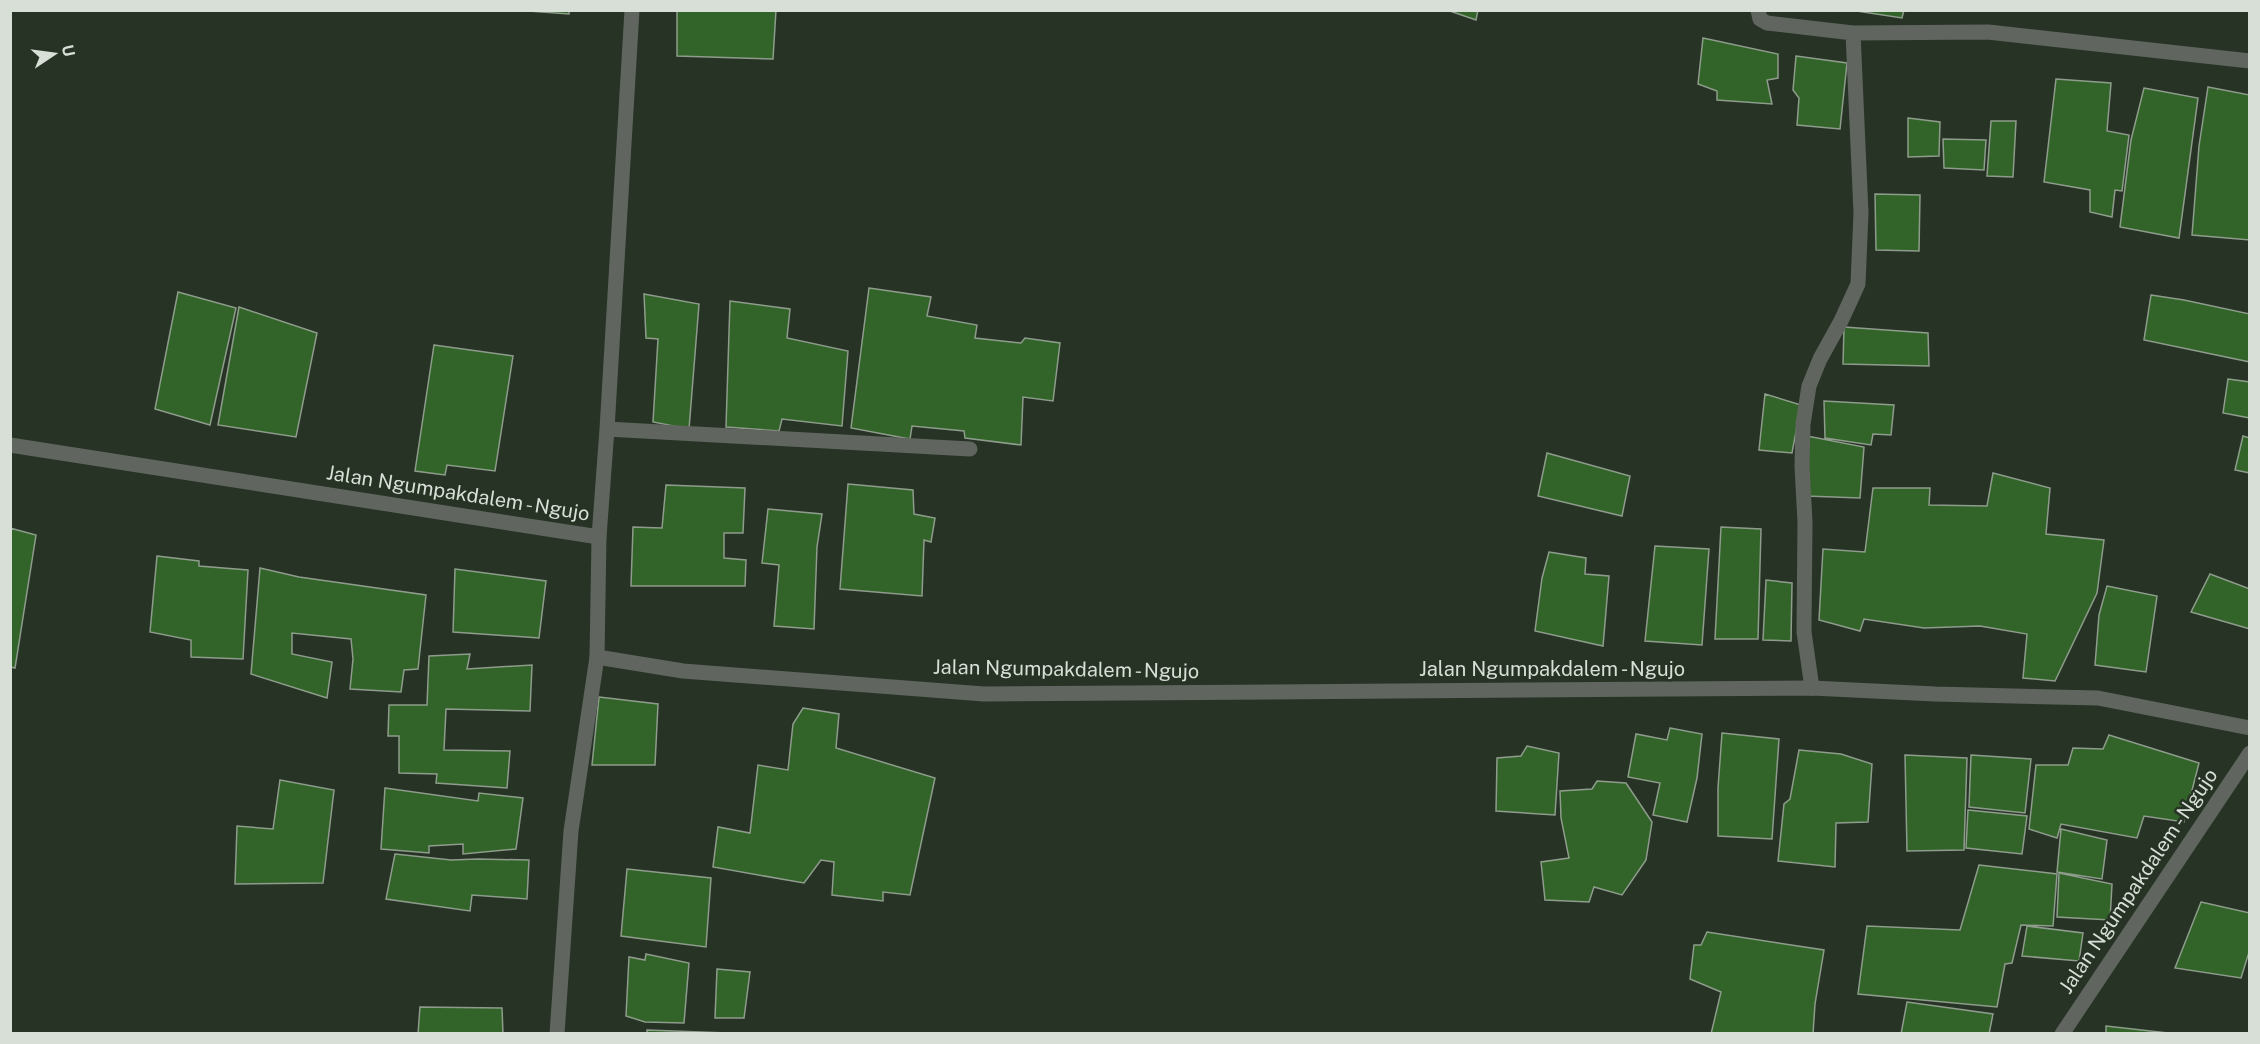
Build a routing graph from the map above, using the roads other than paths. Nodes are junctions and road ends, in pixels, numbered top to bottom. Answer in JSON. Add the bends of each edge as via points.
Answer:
{"nodes":[{"id":1,"x":632,"y":10,"type":"edge"},
{"id":2,"x":1758,"y":10,"type":"edge"},
{"id":3,"x":1853,"y":33,"type":"junction"},
{"id":4,"x":2250,"y":61,"type":"edge"},
{"id":5,"x":608,"y":429,"type":"junction"},
{"id":6,"x":10,"y":445,"type":"edge"},
{"id":7,"x":970,"y":449,"type":"dead end"},
{"id":8,"x":599,"y":537,"type":"junction"},
{"id":9,"x":597,"y":657,"type":"junction"},
{"id":10,"x":1812,"y":688,"type":"junction"},
{"id":11,"x":2250,"y":728,"type":"edge"},
{"id":12,"x":2250,"y":753,"type":"edge"},
{"id":13,"x":557,"y":1034,"type":"edge"},
{"id":14,"x":2062,"y":1034,"type":"edge"}],
"edges":[{"from":1,"to":5,"type":"street"},
{"from":2,"to":3,"type":"street","via":[[1760,19],[1767,23]]},
{"from":3,"to":4,"type":"street","via":[[1988,32]]},
{"from":3,"to":10,"type":"street","via":[[1861,213],[1858,285],[1809,386],[1803,424],[1804,632]]},
{"from":5,"to":7,"type":"street"},
{"from":5,"to":8,"type":"street"},
{"from":6,"to":8,"type":"street","name":"Jalan Ngumpakdalem - Ngujo"},
{"from":8,"to":9,"type":"street","name":"Jalan Ngumpakdalem - Ngujo"},
{"from":9,"to":10,"type":"street","name":"Jalan Ngumpakdalem - Ngujo","via":[[683,671],[984,694]]},
{"from":9,"to":13,"type":"street","via":[[571,831]]},
{"from":10,"to":11,"type":"street","name":"Jalan Ngumpakdalem - Ngujo","via":[[2098,698]]},
{"from":12,"to":14,"type":"street","name":"Jalan Ngumpakdalem - Ngujo"}]}
